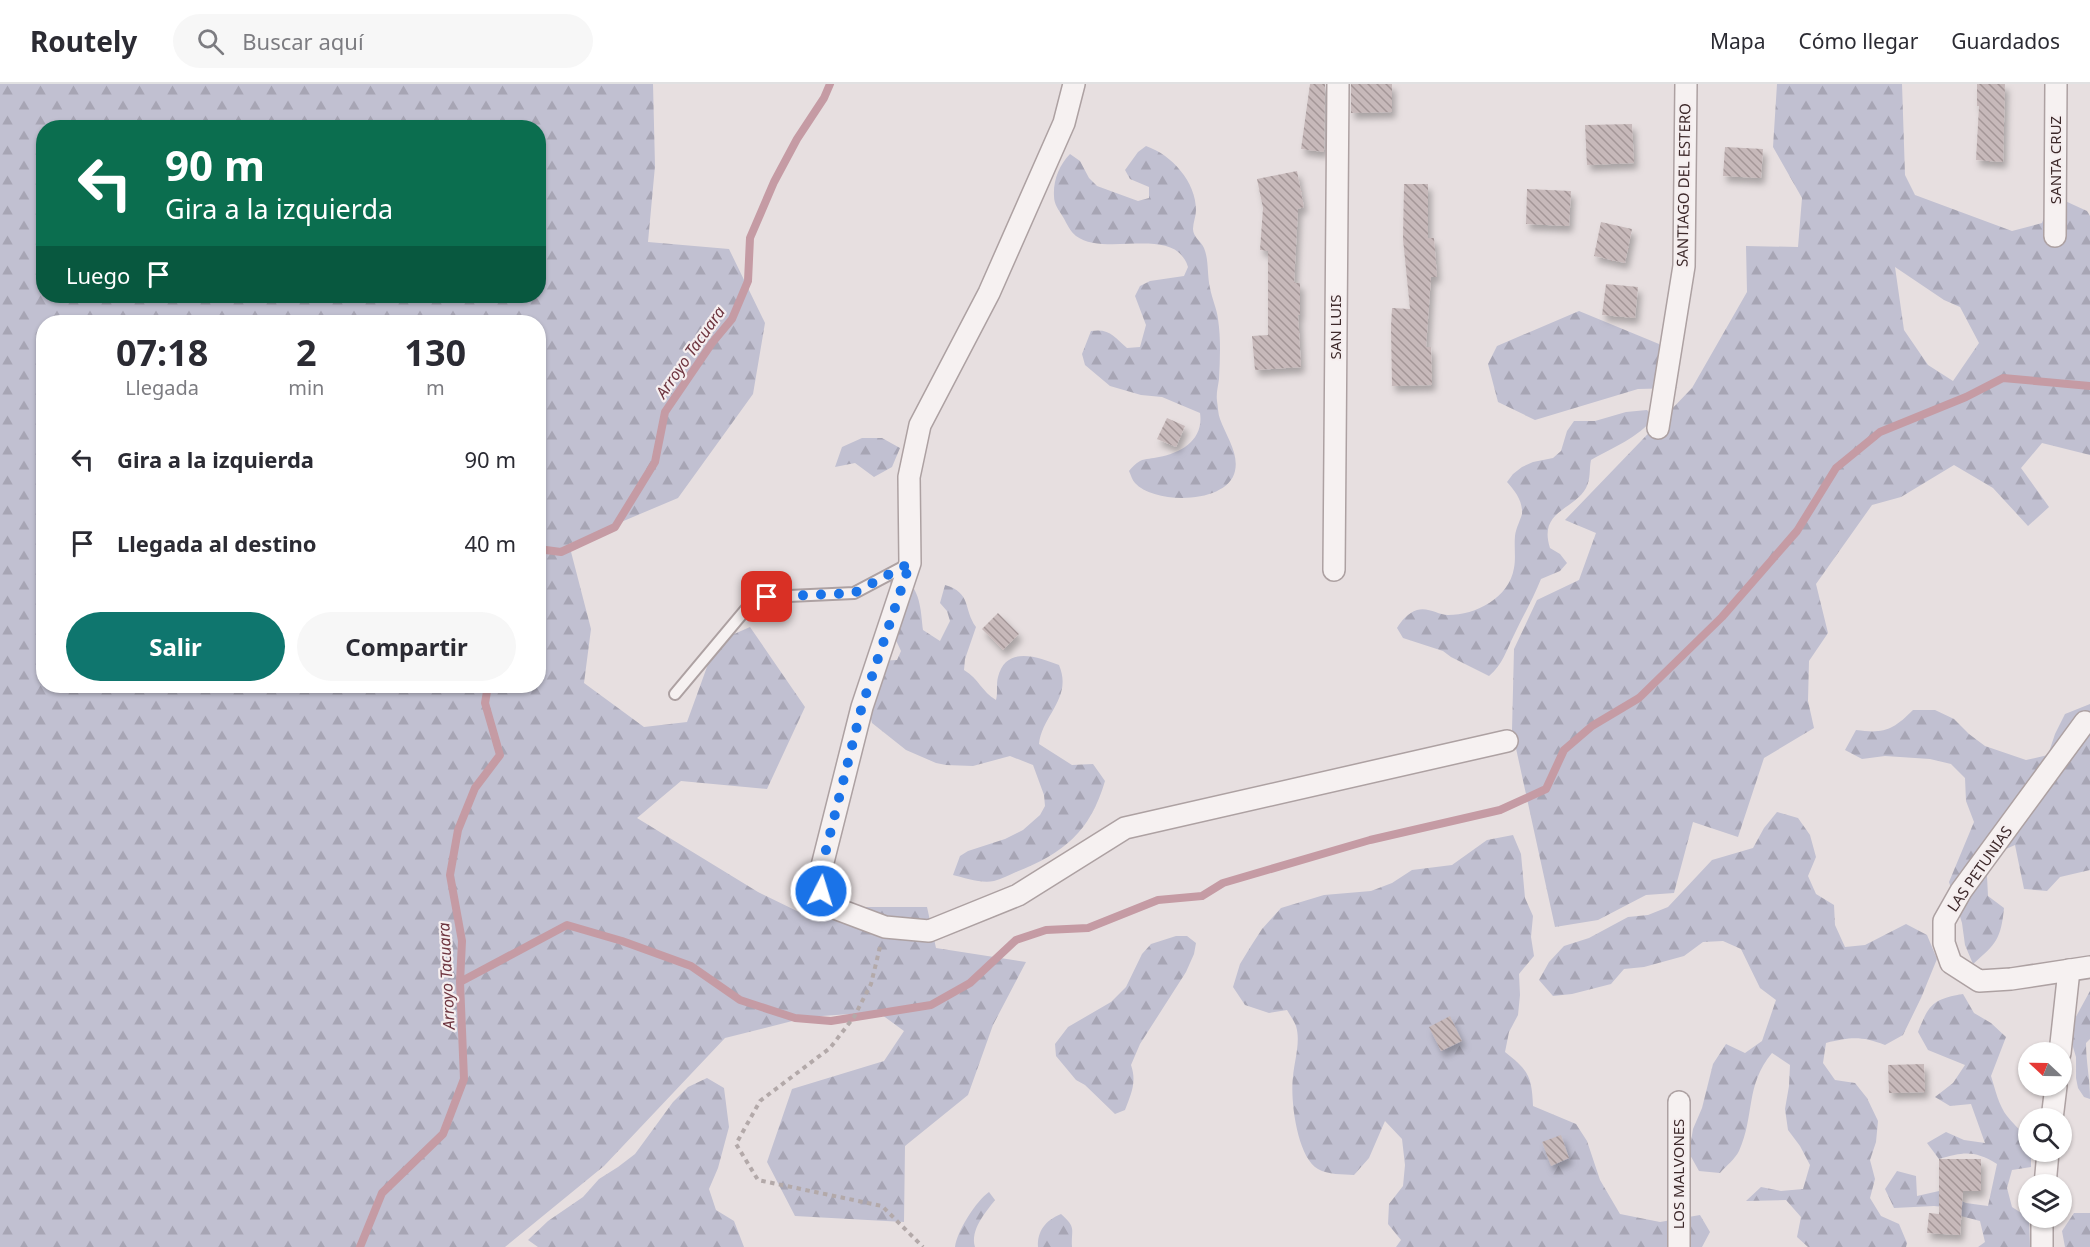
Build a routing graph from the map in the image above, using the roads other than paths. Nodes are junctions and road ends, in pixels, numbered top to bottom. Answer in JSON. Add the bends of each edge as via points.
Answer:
{"nodes":[{"id":1,"x":1074,"y":84,"type":"edge"},
{"id":2,"x":1338,"y":84,"type":"edge"},
{"id":3,"x":1686,"y":84,"type":"edge"},
{"id":4,"x":2056,"y":84,"type":"edge"},
{"id":5,"x":2055,"y":236,"type":"dead end"},
{"id":6,"x":1658,"y":428,"type":"dead end"},
{"id":7,"x":910,"y":563,"type":"junction"},
{"id":8,"x":1334,"y":570,"type":"dead end"},
{"id":9,"x":675,"y":694,"type":"dead end"},
{"id":10,"x":2085,"y":722,"type":"dead end"},
{"id":11,"x":1506,"y":741,"type":"dead end"},
{"id":12,"x":2080,"y":968,"type":"edge"},
{"id":13,"x":2063,"y":1042,"type":"edge"},
{"id":14,"x":1679,"y":1102,"type":"dead end"},
{"id":15,"x":2042,"y":1228,"type":"edge"},
{"id":16,"x":1679,"y":1247,"type":"edge"},
{"id":17,"x":2042,"y":1247,"type":"edge"}],
"edges":[{"from":1,"to":7,"type":"street","via":[[1064,123],[989,293],[921,425],[909,477]]},
{"from":2,"to":8,"type":"street","name":"SAN LUIS"},
{"from":3,"to":6,"type":"street","name":"SANTIAGO DEL ESTERO","via":[[1684,266]]},
{"from":4,"to":5,"type":"street","name":"SANTA CRUZ"},
{"from":7,"to":9,"type":"lane","via":[[854,593],[767,597],[747,608]]},
{"from":7,"to":11,"type":"street","via":[[862,706],[821,870],[821,891],[830,906],[885,927],[929,931],[1018,895],[1125,828]]},
{"from":10,"to":12,"type":"street","name":"LAS PETUNIAS","via":[[1961,891],[1944,921],[1944,944],[1952,963],[1979,981]]},
{"from":12,"to":13,"type":"street"},
{"from":14,"to":16,"type":"street","name":"LOS MALVONES"},
{"from":15,"to":17,"type":"street"}]}
